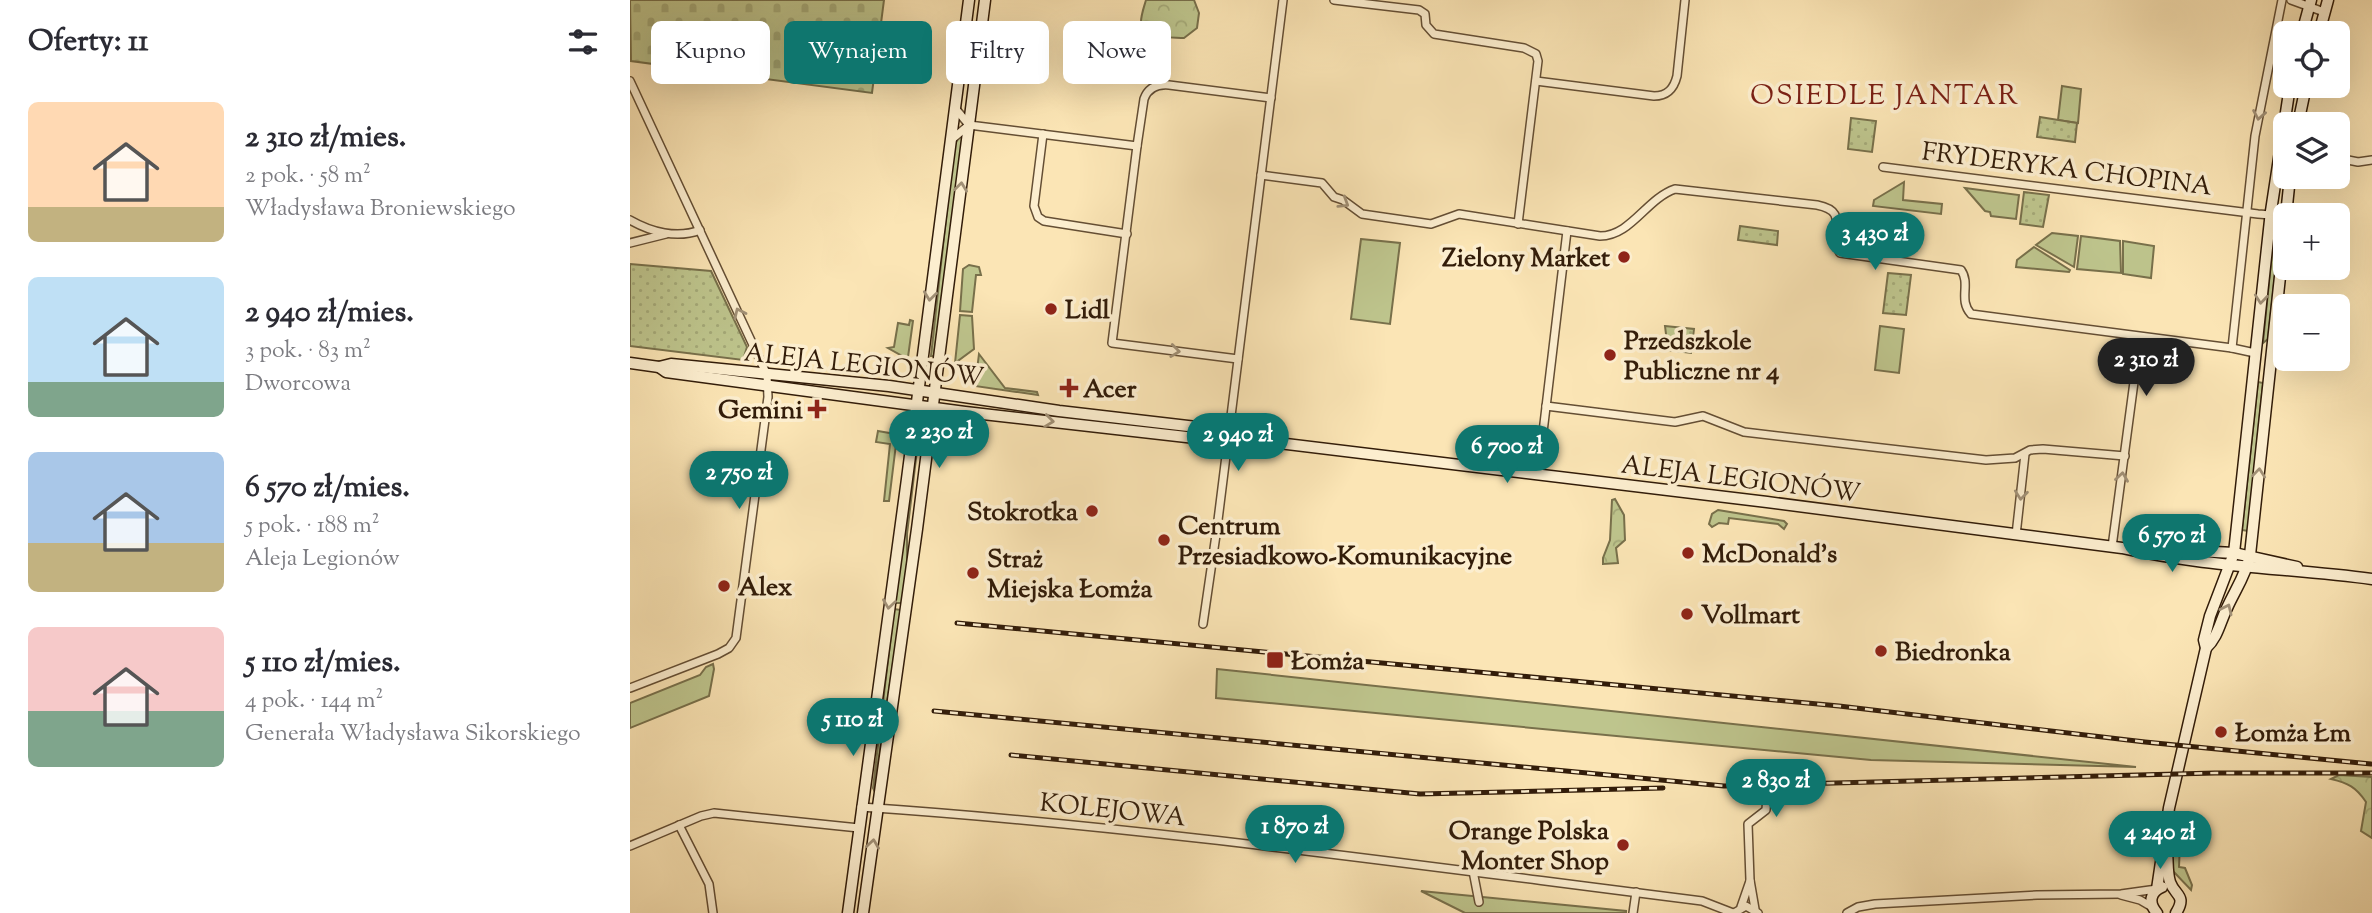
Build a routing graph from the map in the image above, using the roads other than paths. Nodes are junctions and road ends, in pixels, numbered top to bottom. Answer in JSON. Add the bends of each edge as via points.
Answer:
{"nodes":[{"id":1,"x":969,"y":0,"type":"edge"},
{"id":2,"x":985,"y":0,"type":"edge"},
{"id":3,"x":1283,"y":0,"type":"edge"},
{"id":4,"x":1334,"y":0,"type":"edge"},
{"id":5,"x":1685,"y":0,"type":"edge"},
{"id":6,"x":2282,"y":0,"type":"edge"},
{"id":7,"x":2291,"y":0,"type":"edge"},
{"id":8,"x":2327,"y":0,"type":"edge"},
{"id":9,"x":2310,"y":4,"type":"edge"},
{"id":10,"x":2324,"y":12,"type":"junction"},
{"id":11,"x":2305,"y":21,"type":"edge"},
{"id":12,"x":2322,"y":21,"type":"edge"},
{"id":13,"x":630,"y":81,"type":"edge"},
{"id":14,"x":1536,"y":81,"type":"junction"},
{"id":15,"x":1271,"y":98,"type":"junction"},
{"id":16,"x":2288,"y":98,"type":"edge"},
{"id":17,"x":954,"y":108,"type":"junction"},
{"id":18,"x":969,"y":125,"type":"junction"},
{"id":19,"x":1044,"y":134,"type":"junction"},
{"id":20,"x":950,"y":140,"type":"junction"},
{"id":21,"x":1137,"y":146,"type":"junction"},
{"id":22,"x":2372,"y":159,"type":"edge"},
{"id":23,"x":2350,"y":160,"type":"edge"},
{"id":24,"x":1883,"y":167,"type":"dead end"},
{"id":25,"x":1261,"y":175,"type":"junction"},
{"id":26,"x":2245,"y":212,"type":"junction"},
{"id":27,"x":2271,"y":215,"type":"junction"},
{"id":28,"x":630,"y":220,"type":"edge"},
{"id":29,"x":1518,"y":224,"type":"junction"},
{"id":30,"x":700,"y":230,"type":"junction"},
{"id":31,"x":1567,"y":231,"type":"junction"},
{"id":32,"x":667,"y":234,"type":"junction"},
{"id":33,"x":1127,"y":234,"type":"junction"},
{"id":34,"x":630,"y":243,"type":"edge"},
{"id":35,"x":2279,"y":280,"type":"edge"},
{"id":36,"x":2140,"y":337,"type":"junction"},
{"id":37,"x":2232,"y":348,"type":"junction"},
{"id":38,"x":2255,"y":354,"type":"junction"},
{"id":39,"x":1238,"y":359,"type":"junction"},
{"id":40,"x":630,"y":363,"type":"edge"},
{"id":41,"x":767,"y":380,"type":"junction"},
{"id":42,"x":918,"y":390,"type":"junction"},
{"id":43,"x":934,"y":392,"type":"junction"},
{"id":44,"x":916,"y":405,"type":"junction"},
{"id":45,"x":1546,"y":406,"type":"junction"},
{"id":46,"x":932,"y":407,"type":"junction"},
{"id":47,"x":1228,"y":437,"type":"junction"},
{"id":48,"x":2025,"y":454,"type":"junction"},
{"id":49,"x":2125,"y":456,"type":"junction"},
{"id":50,"x":1538,"y":474,"type":"junction"},
{"id":51,"x":2016,"y":535,"type":"junction"},
{"id":52,"x":2117,"y":547,"type":"junction"},
{"id":53,"x":2234,"y":553,"type":"junction"},
{"id":54,"x":2250,"y":555,"type":"junction"},
{"id":55,"x":2228,"y":566,"type":"junction"},
{"id":56,"x":2247,"y":568,"type":"junction"},
{"id":57,"x":2307,"y":570,"type":"junction"},
{"id":58,"x":2372,"y":579,"type":"edge"},
{"id":59,"x":1203,"y":624,"type":"dead end"},
{"id":60,"x":2206,"y":648,"type":"junction"},
{"id":61,"x":630,"y":688,"type":"edge"},
{"id":62,"x":1767,"y":795,"type":"dead end"},
{"id":63,"x":861,"y":807,"type":"junction"},
{"id":64,"x":878,"y":808,"type":"junction"},
{"id":65,"x":679,"y":825,"type":"junction"},
{"id":66,"x":859,"y":828,"type":"junction"},
{"id":67,"x":630,"y":846,"type":"edge"},
{"id":68,"x":2165,"y":846,"type":"junction"},
{"id":69,"x":1473,"y":872,"type":"junction"},
{"id":70,"x":1750,"y":880,"type":"junction"},
{"id":71,"x":2173,"y":888,"type":"junction"},
{"id":72,"x":2157,"y":889,"type":"junction"},
{"id":73,"x":1636,"y":892,"type":"junction"},
{"id":74,"x":2121,"y":894,"type":"junction"},
{"id":75,"x":1479,"y":902,"type":"dead end"},
{"id":76,"x":1741,"y":907,"type":"junction"},
{"id":77,"x":2154,"y":910,"type":"edge"},
{"id":78,"x":1756,"y":911,"type":"edge"},
{"id":79,"x":713,"y":913,"type":"edge"},
{"id":80,"x":848,"y":913,"type":"edge"},
{"id":81,"x":863,"y":913,"type":"edge"},
{"id":82,"x":1633,"y":913,"type":"edge"},
{"id":83,"x":1733,"y":913,"type":"edge"},
{"id":84,"x":1847,"y":913,"type":"edge"},
{"id":85,"x":2176,"y":913,"type":"edge"}],
"edges":[{"from":1,"to":17,"type":"main road"},
{"from":2,"to":18,"type":"main road"},
{"from":3,"to":15,"type":"street"},
{"from":4,"to":14,"type":"street","via":[[1419,10],[1434,34],[1531,49],[1538,61]]},
{"from":5,"to":14,"type":"street","via":[[1677,76],[1668,93],[1654,96]]},
{"from":6,"to":26,"type":"street","one_way":true,"via":[[2259,111]]},
{"from":7,"to":9,"type":"street"},
{"from":8,"to":10,"type":"main road"},
{"from":9,"to":10,"type":"street"},
{"from":9,"to":11,"type":"main road"},
{"from":10,"to":12,"type":"main road"},
{"from":13,"to":30,"type":"street"},
{"from":14,"to":29,"type":"street"},
{"from":15,"to":21,"type":"street","via":[[1155,86],[1144,99]]},
{"from":15,"to":25,"type":"street"},
{"from":16,"to":27,"type":"main road"},
{"from":17,"to":18,"type":"street"},
{"from":17,"to":20,"type":"main road"},
{"from":18,"to":19,"type":"street"},
{"from":18,"to":20,"type":"street"},
{"from":43,"to":18,"type":"main road","one_way":true},
{"from":19,"to":21,"type":"street"},
{"from":19,"to":33,"type":"street","via":[[1034,206],[1038,216],[1044,221]]},
{"from":20,"to":42,"type":"main road","one_way":true},
{"from":21,"to":33,"type":"street"},
{"from":22,"to":23,"type":"street"},
{"from":24,"to":26,"type":"street","name":"FRYDERYKA CHOPINA"},
{"from":25,"to":29,"type":"street","one_way":true,"via":[[1322,183],[1331,195],[1362,214],[1431,224],[1459,214]]},
{"from":25,"to":39,"type":"street"},
{"from":26,"to":27,"type":"street","name":"FRYDERYKA CHOPINA"},
{"from":26,"to":37,"type":"street"},
{"from":27,"to":38,"type":"main road","one_way":true},
{"from":28,"to":32,"type":"street"},
{"from":29,"to":31,"type":"street"},
{"from":30,"to":32,"type":"street"},
{"from":41,"to":30,"type":"street","one_way":true},
{"from":31,"to":36,"type":"street","via":[[1600,236],[1616,233],[1675,189],[1817,205],[1832,209],[1836,216],[1835,242],[1840,253],[1961,270],[1965,305],[1972,314]]},
{"from":31,"to":45,"type":"street"},
{"from":32,"to":34,"type":"street"},
{"from":33,"to":39,"type":"street","one_way":true,"via":[[1112,343]]},
{"from":54,"to":35,"type":"main road","one_way":true},
{"from":36,"to":37,"type":"street"},
{"from":36,"to":49,"type":"street"},
{"from":37,"to":38,"type":"street"},
{"from":38,"to":53,"type":"main road"},
{"from":39,"to":47,"type":"street"},
{"from":40,"to":41,"type":"main road","name":"ALEJA LEGIONÓW","via":[[671,364]]},
{"from":41,"to":42,"type":"main road","name":"ALEJA LEGIONÓW"},
{"from":41,"to":44,"type":"main road","name":"ALEJA LEGIONÓW"},
{"from":41,"to":61,"type":"street","via":[[736,638],[718,654]]},
{"from":42,"to":43,"type":"main road","name":"ALEJA LEGIONÓW"},
{"from":42,"to":44,"type":"main road"},
{"from":43,"to":46,"type":"main road"},
{"from":43,"to":47,"type":"main road","name":"ALEJA LEGIONÓW","via":[[1205,428]]},
{"from":44,"to":46,"type":"main road","name":"ALEJA LEGIONÓW"},
{"from":44,"to":63,"type":"main road","one_way":true},
{"from":45,"to":48,"type":"street","via":[[1675,422],[1703,415],[1744,432],[1986,460]]},
{"from":45,"to":50,"type":"street"},
{"from":46,"to":47,"type":"main road","name":"ALEJA LEGIONÓW","one_way":true,"via":[[1204,439]]},
{"from":46,"to":64,"type":"main road"},
{"from":47,"to":50,"type":"main road","name":"ALEJA LEGIONÓW"},
{"from":47,"to":59,"type":"street"},
{"from":48,"to":49,"type":"street","via":[[2043,449]]},
{"from":48,"to":51,"type":"street","one_way":true},
{"from":52,"to":49,"type":"street","one_way":true},
{"from":50,"to":51,"type":"main road","name":"ALEJA LEGIONÓW"},
{"from":51,"to":52,"type":"main road","name":"ALEJA LEGIONÓW"},
{"from":52,"to":53,"type":"main road","name":"ALEJA LEGIONÓW"},
{"from":52,"to":55,"type":"main road","name":"ALEJA LEGIONÓW"},
{"from":53,"to":54,"type":"main road","name":"ALEJA LEGIONÓW"},
{"from":53,"to":55,"type":"main road"},
{"from":54,"to":56,"type":"main road"},
{"from":54,"to":57,"type":"main road","name":"ALEJA LEGIONÓW"},
{"from":55,"to":56,"type":"main road","name":"ALEJA LEGIONÓW"},
{"from":55,"to":60,"type":"main road","via":[[2210,617]]},
{"from":56,"to":57,"type":"main road","name":"ALEJA LEGIONÓW"},
{"from":60,"to":56,"type":"main road","one_way":true},
{"from":57,"to":58,"type":"main road","name":"ALEJA LEGIONÓW"},
{"from":60,"to":68,"type":"main road","via":[[2173,789]]},
{"from":62,"to":70,"type":"street","via":[[1766,810],[1748,824]]},
{"from":63,"to":64,"type":"street","name":"KOLEJOWA"},
{"from":63,"to":66,"type":"main road"},
{"from":64,"to":69,"type":"street","name":"KOLEJOWA","via":[[1134,832]]},
{"from":81,"to":64,"type":"main road","one_way":true},
{"from":65,"to":66,"type":"street","via":[[714,813]]},
{"from":65,"to":67,"type":"street"},
{"from":65,"to":79,"type":"street","via":[[709,884]]},
{"from":66,"to":80,"type":"main road"},
{"from":68,"to":71,"type":"main road"},
{"from":68,"to":72,"type":"main road"},
{"from":69,"to":73,"type":"street","name":"KOLEJOWA"},
{"from":69,"to":75,"type":"street"},
{"from":70,"to":76,"type":"street"},
{"from":70,"to":78,"type":"street"},
{"from":71,"to":72,"type":"main road"},
{"from":71,"to":85,"type":"main road","via":[[2180,897]]},
{"from":72,"to":74,"type":"street"},
{"from":72,"to":77,"type":"main road","via":[[2151,899]]},
{"from":73,"to":82,"type":"street"},
{"from":73,"to":83,"type":"street","name":"KOLEJOWA","via":[[1702,901]]},
{"from":74,"to":77,"type":"street"},
{"from":74,"to":84,"type":"street","via":[[1875,904]]},
{"from":76,"to":78,"type":"street"},
{"from":76,"to":83,"type":"street"}]}
